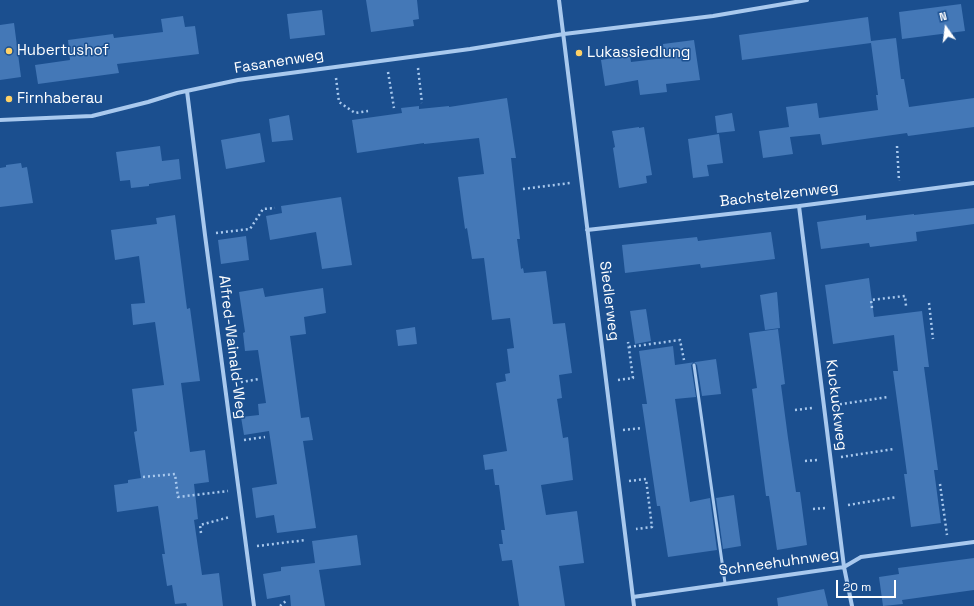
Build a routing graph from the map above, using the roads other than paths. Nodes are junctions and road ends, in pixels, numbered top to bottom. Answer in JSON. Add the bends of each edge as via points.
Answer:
{"nodes":[{"id":1,"x":559,"y":0,"type":"edge"},
{"id":2,"x":807,"y":0,"type":"edge"},
{"id":3,"x":564,"y":34,"type":"junction"},
{"id":4,"x":188,"y":91,"type":"junction"},
{"id":5,"x":0,"y":120,"type":"edge"},
{"id":6,"x":974,"y":183,"type":"edge"},
{"id":7,"x":799,"y":206,"type":"junction"},
{"id":8,"x":587,"y":230,"type":"junction"},
{"id":9,"x":694,"y":365,"type":"road end"},
{"id":10,"x":974,"y":542,"type":"edge"},
{"id":11,"x":844,"y":567,"type":"junction"},
{"id":12,"x":725,"y":583,"type":"junction"},
{"id":13,"x":633,"y":597,"type":"junction"},
{"id":14,"x":254,"y":606,"type":"edge"},
{"id":15,"x":634,"y":606,"type":"edge"},
{"id":16,"x":852,"y":606,"type":"edge"}],
"edges":[{"from":1,"to":3,"type":"street","name":"Siedlerweg"},
{"from":2,"to":3,"type":"street","name":"Fasanenweg","via":[[713,16]]},
{"from":3,"to":4,"type":"street","name":"Fasanenweg","via":[[238,80]]},
{"from":3,"to":8,"type":"street","name":"Siedlerweg"},
{"from":4,"to":5,"type":"street","name":"Fasanenweg","via":[[92,116]]},
{"from":4,"to":14,"type":"street","name":"Alfred-Wainald-Weg"},
{"from":6,"to":7,"type":"street","name":"Bachstelzenweg"},
{"from":7,"to":8,"type":"street","name":"Bachstelzenweg"},
{"from":7,"to":11,"type":"street","name":"Kuckuckweg"},
{"from":8,"to":13,"type":"street","name":"Siedlerweg"},
{"from":9,"to":12,"type":"lane"},
{"from":10,"to":11,"type":"street","name":"Schneehuhnweg","via":[[861,557]]},
{"from":11,"to":12,"type":"street","name":"Schneehuhnweg"},
{"from":11,"to":16,"type":"street","name":"Kuckuckweg"},
{"from":12,"to":13,"type":"street","name":"Schneehuhnweg"},
{"from":13,"to":15,"type":"street","name":"Siedlerweg"}]}
